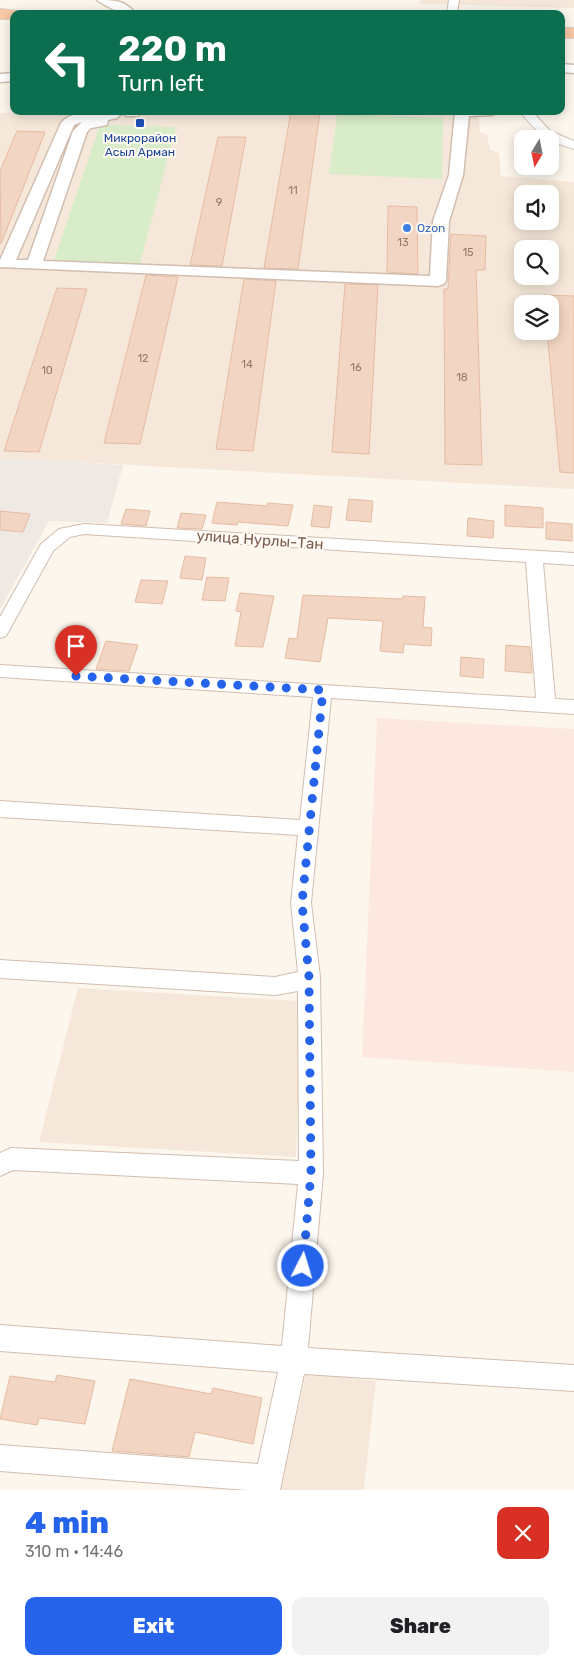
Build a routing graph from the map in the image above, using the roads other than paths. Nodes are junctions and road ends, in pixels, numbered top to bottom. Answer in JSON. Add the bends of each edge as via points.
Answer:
{"nodes":[{"id":1,"x":104,"y":0,"type":"edge"},
{"id":2,"x":126,"y":10,"type":"edge"},
{"id":3,"x":113,"y":115,"type":"edge"},
{"id":4,"x":123,"y":115,"type":"edge"},
{"id":5,"x":462,"y":115,"type":"edge"},
{"id":6,"x":529,"y":115,"type":"edge"},
{"id":7,"x":574,"y":145,"type":"edge"},
{"id":8,"x":34,"y":265,"type":"junction"},
{"id":9,"x":534,"y":557,"type":"junction"},
{"id":10,"x":574,"y":559,"type":"edge"},
{"id":11,"x":0,"y":632,"type":"edge"},
{"id":12,"x":0,"y":671,"type":"edge"},
{"id":13,"x":323,"y":690,"type":"junction"},
{"id":14,"x":546,"y":705,"type":"junction"},
{"id":15,"x":574,"y":707,"type":"edge"},
{"id":16,"x":0,"y":809,"type":"edge"},
{"id":17,"x":309,"y":828,"type":"junction"},
{"id":18,"x":0,"y":969,"type":"edge"},
{"id":19,"x":309,"y":977,"type":"junction"},
{"id":20,"x":0,"y":1165,"type":"edge"},
{"id":21,"x":311,"y":1173,"type":"junction"},
{"id":22,"x":0,"y":1338,"type":"edge"},
{"id":23,"x":294,"y":1360,"type":"junction"},
{"id":24,"x":574,"y":1378,"type":"edge"},
{"id":25,"x":0,"y":1458,"type":"edge"},
{"id":26,"x":267,"y":1484,"type":"edge"}],
"edges":[{"from":1,"to":2,"type":"main road"},
{"from":3,"to":8,"type":"street","via":[[76,118],[68,123],[6,264]]},
{"from":4,"to":8,"type":"street","via":[[86,125],[80,131]]},
{"from":5,"to":8,"type":"street","via":[[456,175],[441,220],[438,281]]},
{"from":6,"to":7,"type":"street","via":[[554,140]]},
{"from":9,"to":10,"type":"street","name":"улица Нурлы-Тан"},
{"from":9,"to":11,"type":"street","name":"улица Нурлы-Тан","via":[[84,529],[65,533],[47,548]]},
{"from":9,"to":14,"type":"street"},
{"from":12,"to":13,"type":"street"},
{"from":13,"to":14,"type":"street"},
{"from":13,"to":17,"type":"street"},
{"from":14,"to":15,"type":"street"},
{"from":16,"to":17,"type":"street"},
{"from":17,"to":19,"type":"street","via":[[302,903]]},
{"from":18,"to":19,"type":"street","via":[[275,986],[293,984]]},
{"from":19,"to":21,"type":"street"},
{"from":20,"to":21,"type":"street","via":[[11,1159]]},
{"from":21,"to":23,"type":"street"},
{"from":22,"to":23,"type":"street"},
{"from":23,"to":24,"type":"street"},
{"from":23,"to":26,"type":"street"},
{"from":25,"to":26,"type":"street"}]}
